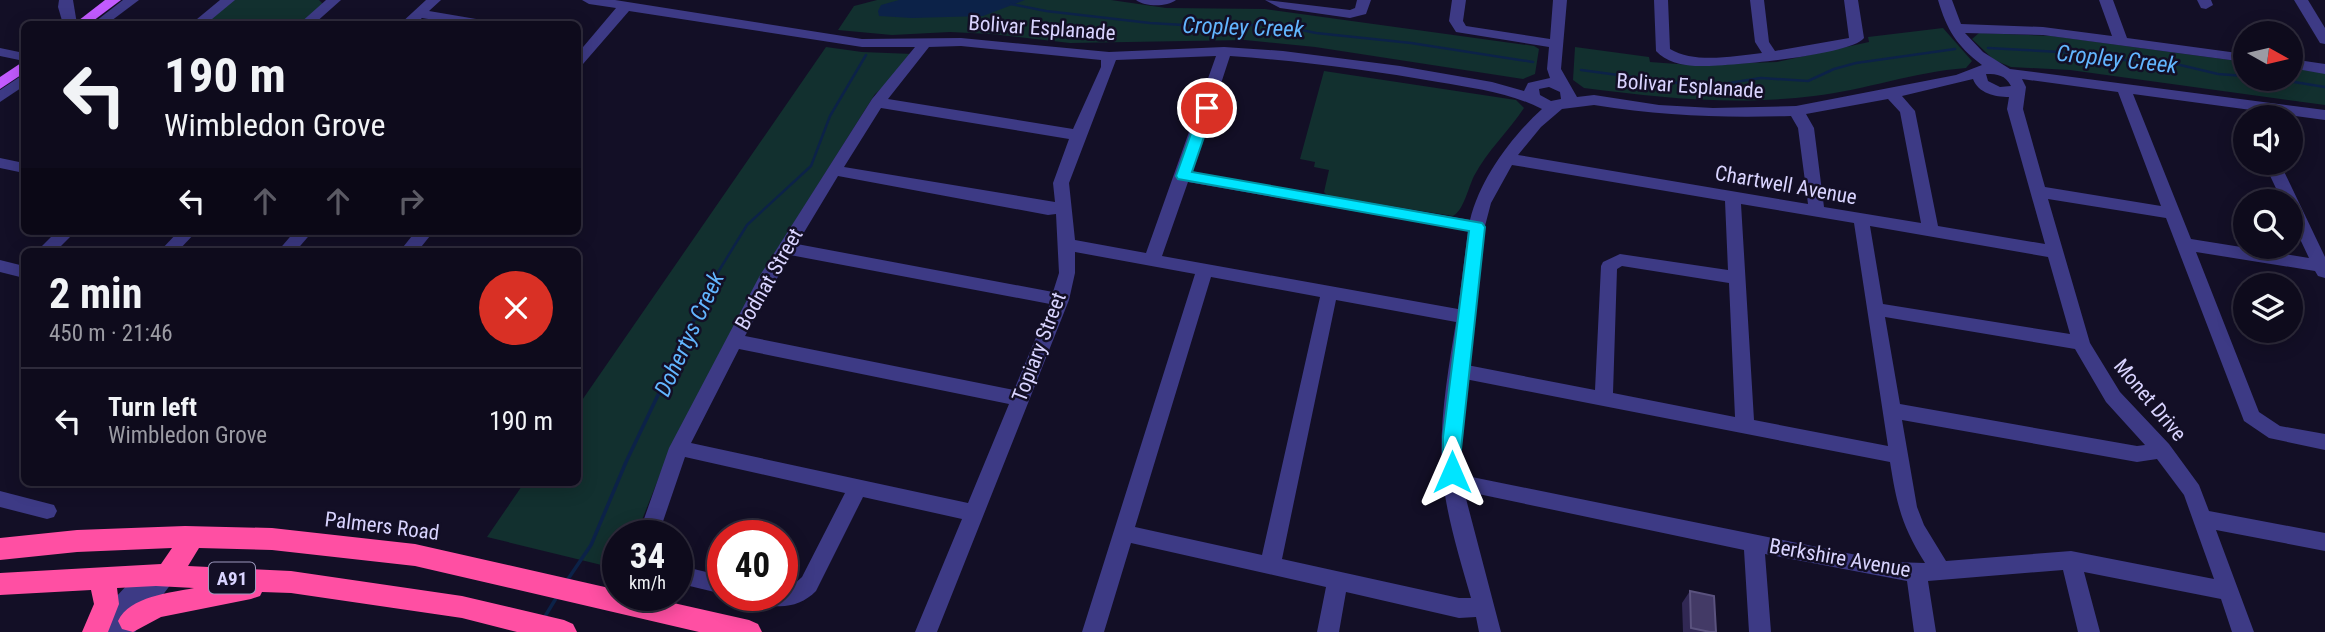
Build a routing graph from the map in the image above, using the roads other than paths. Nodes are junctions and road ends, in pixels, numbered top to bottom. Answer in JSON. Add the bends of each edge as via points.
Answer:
{"nodes":[{"id":1,"x":66,"y":0,"type":"edge"},
{"id":2,"x":104,"y":0,"type":"edge"},
{"id":3,"x":114,"y":0,"type":"edge"},
{"id":4,"x":132,"y":0,"type":"edge"},
{"id":5,"x":228,"y":0,"type":"edge"},
{"id":6,"x":334,"y":0,"type":"edge"},
{"id":7,"x":434,"y":0,"type":"edge"},
{"id":8,"x":590,"y":0,"type":"edge"},
{"id":9,"x":1143,"y":0,"type":"edge"},
{"id":10,"x":1168,"y":0,"type":"edge"},
{"id":11,"x":1272,"y":0,"type":"edge"},
{"id":12,"x":1364,"y":0,"type":"edge"},
{"id":13,"x":1459,"y":0,"type":"edge"},
{"id":14,"x":1560,"y":0,"type":"edge"},
{"id":15,"x":1661,"y":0,"type":"edge"},
{"id":16,"x":1757,"y":0,"type":"edge"},
{"id":17,"x":1851,"y":0,"type":"edge"},
{"id":18,"x":1945,"y":0,"type":"edge"},
{"id":19,"x":2106,"y":0,"type":"edge"},
{"id":20,"x":2301,"y":0,"type":"edge"},
{"id":21,"x":625,"y":7,"type":"junction"},
{"id":22,"x":420,"y":14,"type":"junction"},
{"id":23,"x":69,"y":21,"type":"edge"},
{"id":24,"x":74,"y":21,"type":"edge"},
{"id":25,"x":85,"y":21,"type":"edge"},
{"id":26,"x":103,"y":21,"type":"edge"},
{"id":27,"x":202,"y":21,"type":"edge"},
{"id":28,"x":310,"y":21,"type":"edge"},
{"id":29,"x":412,"y":21,"type":"edge"},
{"id":30,"x":463,"y":21,"type":"edge"},
{"id":31,"x":1953,"y":28,"type":"junction"},
{"id":32,"x":2122,"y":40,"type":"junction"},
{"id":33,"x":2325,"y":40,"type":"edge"},
{"id":34,"x":581,"y":43,"type":"edge"},
{"id":35,"x":924,"y":43,"type":"junction"},
{"id":36,"x":0,"y":44,"type":"edge"},
{"id":37,"x":1556,"y":44,"type":"junction"},
{"id":38,"x":593,"y":45,"type":"junction"},
{"id":39,"x":21,"y":47,"type":"edge"},
{"id":40,"x":1224,"y":51,"type":"junction"},
{"id":41,"x":0,"y":52,"type":"edge"},
{"id":42,"x":1109,"y":56,"type":"junction"},
{"id":43,"x":1771,"y":56,"type":"junction"},
{"id":44,"x":2233,"y":56,"type":"edge"},
{"id":45,"x":21,"y":57,"type":"edge"},
{"id":46,"x":581,"y":58,"type":"edge"},
{"id":47,"x":21,"y":60,"type":"edge"},
{"id":48,"x":1978,"y":66,"type":"junction"},
{"id":49,"x":2303,"y":66,"type":"edge"},
{"id":50,"x":1554,"y":69,"type":"junction"},
{"id":51,"x":2325,"y":69,"type":"edge"},
{"id":52,"x":2003,"y":71,"type":"junction"},
{"id":53,"x":0,"y":76,"type":"edge"},
{"id":54,"x":21,"y":78,"type":"edge"},
{"id":55,"x":2047,"y":79,"type":"junction"},
{"id":56,"x":21,"y":80,"type":"edge"},
{"id":57,"x":1948,"y":81,"type":"junction"},
{"id":58,"x":1539,"y":83,"type":"junction"},
{"id":59,"x":0,"y":84,"type":"edge"},
{"id":60,"x":1492,"y":87,"type":"junction"},
{"id":61,"x":2123,"y":87,"type":"junction"},
{"id":62,"x":2017,"y":89,"type":"junction"},
{"id":63,"x":1993,"y":90,"type":"junction"},
{"id":64,"x":1891,"y":93,"type":"junction"},
{"id":65,"x":2175,"y":95,"type":"junction"},
{"id":66,"x":1562,"y":96,"type":"junction"},
{"id":67,"x":0,"y":97,"type":"edge"},
{"id":68,"x":1536,"y":101,"type":"junction"},
{"id":69,"x":877,"y":102,"type":"junction"},
{"id":70,"x":2233,"y":107,"type":"edge"},
{"id":71,"x":2015,"y":109,"type":"junction"},
{"id":72,"x":1796,"y":111,"type":"junction"},
{"id":73,"x":2325,"y":115,"type":"edge"},
{"id":74,"x":1538,"y":120,"type":"junction"},
{"id":75,"x":2303,"y":120,"type":"edge"},
{"id":76,"x":2325,"y":124,"type":"edge"},
{"id":77,"x":1078,"y":135,"type":"junction"},
{"id":78,"x":1508,"y":159,"type":"junction"},
{"id":79,"x":0,"y":163,"type":"edge"},
{"id":80,"x":21,"y":167,"type":"edge"},
{"id":81,"x":834,"y":170,"type":"junction"},
{"id":82,"x":1183,"y":176,"type":"junction"},
{"id":83,"x":2040,"y":192,"type":"junction"},
{"id":84,"x":1733,"y":197,"type":"junction"},
{"id":85,"x":1062,"y":207,"type":"junction"},
{"id":86,"x":1817,"y":212,"type":"junction"},
{"id":87,"x":2172,"y":213,"type":"junction"},
{"id":88,"x":1861,"y":219,"type":"junction"},
{"id":89,"x":1477,"y":227,"type":"junction"},
{"id":90,"x":2303,"y":229,"type":"edge"},
{"id":91,"x":1931,"y":231,"type":"junction"},
{"id":92,"x":63,"y":235,"type":"edge"},
{"id":93,"x":185,"y":235,"type":"edge"},
{"id":94,"x":301,"y":235,"type":"edge"},
{"id":95,"x":422,"y":235,"type":"edge"},
{"id":96,"x":2306,"y":235,"type":"junction"},
{"id":97,"x":2325,"y":238,"type":"edge"},
{"id":98,"x":2183,"y":244,"type":"junction"},
{"id":99,"x":1067,"y":245,"type":"junction"},
{"id":100,"x":49,"y":248,"type":"edge"},
{"id":101,"x":171,"y":248,"type":"edge"},
{"id":102,"x":289,"y":248,"type":"edge"},
{"id":103,"x":411,"y":248,"type":"edge"},
{"id":104,"x":786,"y":248,"type":"junction"},
{"id":105,"x":2056,"y":252,"type":"junction"},
{"id":106,"x":1152,"y":260,"type":"junction"},
{"id":107,"x":0,"y":266,"type":"edge"},
{"id":108,"x":21,"y":270,"type":"edge"},
{"id":109,"x":1205,"y":270,"type":"junction"},
{"id":110,"x":2323,"y":270,"type":"edge"},
{"id":111,"x":1737,"y":278,"type":"junction"},
{"id":112,"x":1329,"y":293,"type":"junction"},
{"id":113,"x":1060,"y":300,"type":"junction"},
{"id":114,"x":1874,"y":309,"type":"junction"},
{"id":115,"x":1466,"y":317,"type":"junction"},
{"id":116,"x":734,"y":341,"type":"junction"},
{"id":117,"x":2081,"y":343,"type":"junction"},
{"id":118,"x":1459,"y":371,"type":"junction"},
{"id":119,"x":1020,"y":398,"type":"junction"},
{"id":120,"x":1604,"y":399,"type":"junction"},
{"id":121,"x":1891,"y":410,"type":"junction"},
{"id":122,"x":1745,"y":425,"type":"junction"},
{"id":123,"x":2325,"y":442,"type":"edge"},
{"id":124,"x":679,"y":448,"type":"junction"},
{"id":125,"x":2162,"y":450,"type":"junction"},
{"id":126,"x":1898,"y":456,"type":"junction"},
{"id":127,"x":1452,"y":481,"type":"junction"},
{"id":128,"x":858,"y":487,"type":"junction"},
{"id":129,"x":0,"y":499,"type":"edge"},
{"id":130,"x":47,"y":511,"type":"dead end"},
{"id":131,"x":974,"y":513,"type":"junction"},
{"id":132,"x":2204,"y":519,"type":"junction"},
{"id":133,"x":654,"y":520,"type":"edge"},
{"id":134,"x":1123,"y":533,"type":"junction"},
{"id":135,"x":182,"y":537,"type":"junction"},
{"id":136,"x":1754,"y":542,"type":"junction"},
{"id":137,"x":2325,"y":542,"type":"edge"},
{"id":138,"x":0,"y":549,"type":"edge"},
{"id":139,"x":2071,"y":560,"type":"junction"},
{"id":140,"x":1270,"y":567,"type":"junction"},
{"id":141,"x":1941,"y":570,"type":"junction"},
{"id":142,"x":1916,"y":573,"type":"junction"},
{"id":143,"x":157,"y":576,"type":"junction"},
{"id":144,"x":96,"y":578,"type":"junction"},
{"id":145,"x":1337,"y":582,"type":"junction"},
{"id":146,"x":291,"y":583,"type":"junction"},
{"id":147,"x":0,"y":584,"type":"edge"},
{"id":148,"x":2230,"y":592,"type":"junction"},
{"id":149,"x":798,"y":595,"type":"edge"},
{"id":150,"x":1483,"y":607,"type":"junction"},
{"id":151,"x":127,"y":626,"type":"edge"},
{"id":152,"x":97,"y":632,"type":"edge"},
{"id":153,"x":564,"y":632,"type":"edge"},
{"id":154,"x":749,"y":632,"type":"edge"},
{"id":155,"x":926,"y":632,"type":"edge"},
{"id":156,"x":1093,"y":632,"type":"edge"},
{"id":157,"x":1328,"y":632,"type":"edge"},
{"id":158,"x":1490,"y":632,"type":"edge"},
{"id":159,"x":1760,"y":632,"type":"edge"},
{"id":160,"x":1925,"y":632,"type":"edge"},
{"id":161,"x":2089,"y":632,"type":"edge"},
{"id":162,"x":2243,"y":632,"type":"edge"}],
"edges":[{"from":1,"to":23,"type":"street"},
{"from":2,"to":24,"type":"main road"},
{"from":3,"to":25,"type":"main road"},
{"from":4,"to":26,"type":"street"},
{"from":5,"to":27,"type":"street"},
{"from":6,"to":28,"type":"street"},
{"from":7,"to":22,"type":"street"},
{"from":8,"to":21,"type":"street","name":"Bolivar Esplanade"},
{"from":9,"to":10,"type":"street"},
{"from":11,"to":12,"type":"street","via":[[1350,14],[1361,10]]},
{"from":13,"to":37,"type":"street","via":[[1455,21],[1461,30]]},
{"from":14,"to":37,"type":"street"},
{"from":15,"to":43,"type":"street","via":[[1663,51],[1671,58]]},
{"from":16,"to":43,"type":"street","via":[[1762,42]]},
{"from":17,"to":43,"type":"street","via":[[1856,40]]},
{"from":18,"to":31,"type":"street"},
{"from":19,"to":32,"type":"street"},
{"from":20,"to":33,"type":"street"},
{"from":21,"to":35,"type":"street","name":"Bolivar Esplanade","via":[[846,41]]},
{"from":21,"to":38,"type":"street"},
{"from":22,"to":29,"type":"street"},
{"from":22,"to":30,"type":"street"},
{"from":31,"to":32,"type":"street","via":[[2017,29]]},
{"from":31,"to":48,"type":"street"},
{"from":32,"to":44,"type":"street"},
{"from":34,"to":38,"type":"street"},
{"from":35,"to":42,"type":"street","name":"Bolivar Esplanade","via":[[961,42]]},
{"from":35,"to":69,"type":"street","name":"Bodnat Street","via":[[914,62]]},
{"from":36,"to":39,"type":"street"},
{"from":37,"to":50,"type":"street"},
{"from":38,"to":46,"type":"street"},
{"from":40,"to":42,"type":"street","name":"Bolivar Esplanade"},
{"from":40,"to":60,"type":"street","name":"Bolivar Esplanade","via":[[1343,62]]},
{"from":40,"to":82,"type":"street"},
{"from":41,"to":45,"type":"street"},
{"from":42,"to":77,"type":"street","name":"Topiary Street"},
{"from":47,"to":53,"type":"main road"},
{"from":48,"to":52,"type":"street","name":"Bolivar Esplanade"},
{"from":48,"to":57,"type":"street","name":"Bolivar Esplanade"},
{"from":48,"to":63,"type":"street","name":"Monet Drive","via":[[1979,81]]},
{"from":49,"to":51,"type":"street"},
{"from":50,"to":58,"type":"street"},
{"from":50,"to":66,"type":"street"},
{"from":52,"to":55,"type":"street"},
{"from":52,"to":62,"type":"street","via":[[2018,81]]},
{"from":54,"to":59,"type":"main road"},
{"from":55,"to":61,"type":"street"},
{"from":55,"to":62,"type":"street"},
{"from":56,"to":67,"type":"street"},
{"from":57,"to":63,"type":"street","name":"Bolivar Esplanade"},
{"from":57,"to":64,"type":"street","name":"Bolivar Esplanade"},
{"from":58,"to":60,"type":"street","name":"Bolivar Esplanade"},
{"from":58,"to":66,"type":"street","name":"Bolivar Esplanade"},
{"from":58,"to":68,"type":"street","via":[[1531,92]]},
{"from":60,"to":68,"type":"street","name":"Bolivar Esplanade"},
{"from":61,"to":65,"type":"street"},
{"from":61,"to":87,"type":"street"},
{"from":62,"to":63,"type":"street","name":"Bolivar Esplanade"},
{"from":62,"to":71,"type":"street","name":"Monet Drive"},
{"from":63,"to":71,"type":"street","name":"Monet Drive"},
{"from":64,"to":72,"type":"street","name":"Bolivar Esplanade"},
{"from":64,"to":91,"type":"street","via":[[1907,111]]},
{"from":65,"to":70,"type":"street"},
{"from":65,"to":73,"type":"street"},
{"from":66,"to":68,"type":"street","name":"Bolivar Esplanade"},
{"from":66,"to":72,"type":"street","name":"Bolivar Esplanade","via":[[1659,110]]},
{"from":66,"to":74,"type":"street"},
{"from":68,"to":74,"type":"street"},
{"from":69,"to":77,"type":"street"},
{"from":69,"to":81,"type":"street","name":"Bodnat Street"},
{"from":71,"to":83,"type":"street","name":"Monet Drive"},
{"from":72,"to":86,"type":"street","via":[[1806,128]]},
{"from":74,"to":78,"type":"street"},
{"from":75,"to":76,"type":"street"},
{"from":77,"to":85,"type":"street","name":"Topiary Street","via":[[1061,183]]},
{"from":78,"to":84,"type":"street","name":"Chartwell Avenue"},
{"from":78,"to":89,"type":"street","via":[[1484,201]]},
{"from":79,"to":80,"type":"street"},
{"from":81,"to":85,"type":"street","via":[[1048,209]]},
{"from":81,"to":104,"type":"street","name":"Bodnat Street"},
{"from":82,"to":89,"type":"street"},
{"from":82,"to":106,"type":"street"},
{"from":83,"to":87,"type":"street"},
{"from":83,"to":105,"type":"street","name":"Monet Drive"},
{"from":84,"to":86,"type":"street","name":"Chartwell Avenue"},
{"from":84,"to":111,"type":"street"},
{"from":85,"to":99,"type":"street","name":"Topiary Street"},
{"from":86,"to":88,"type":"street","name":"Chartwell Avenue"},
{"from":87,"to":98,"type":"street"},
{"from":88,"to":91,"type":"street","name":"Chartwell Avenue"},
{"from":88,"to":114,"type":"street"},
{"from":89,"to":115,"type":"street"},
{"from":90,"to":96,"type":"street"},
{"from":91,"to":105,"type":"street","name":"Chartwell Avenue"},
{"from":92,"to":100,"type":"street"},
{"from":93,"to":101,"type":"street"},
{"from":94,"to":102,"type":"street"},
{"from":95,"to":103,"type":"street"},
{"from":96,"to":97,"type":"street"},
{"from":96,"to":110,"type":"street"},
{"from":98,"to":110,"type":"street"},
{"from":98,"to":123,"type":"street","via":[[2252,416],[2261,427]]},
{"from":99,"to":106,"type":"street"},
{"from":99,"to":113,"type":"street","name":"Topiary Street","via":[[1067,273]]},
{"from":104,"to":113,"type":"street"},
{"from":104,"to":116,"type":"street","name":"Bodnat Street"},
{"from":105,"to":117,"type":"street","name":"Monet Drive"},
{"from":106,"to":109,"type":"street"},
{"from":107,"to":108,"type":"street"},
{"from":109,"to":112,"type":"street"},
{"from":109,"to":134,"type":"street"},
{"from":111,"to":120,"type":"street","via":[[1620,260],[1609,266]]},
{"from":111,"to":122,"type":"street"},
{"from":112,"to":115,"type":"street"},
{"from":112,"to":140,"type":"street"},
{"from":113,"to":119,"type":"street","name":"Topiary Street"},
{"from":114,"to":117,"type":"street"},
{"from":114,"to":121,"type":"street"},
{"from":115,"to":118,"type":"street"},
{"from":116,"to":119,"type":"street"},
{"from":116,"to":124,"type":"street","name":"Bodnat Street"},
{"from":117,"to":125,"type":"street","name":"Monet Drive","via":[[2113,397]]},
{"from":118,"to":120,"type":"street"},
{"from":118,"to":127,"type":"street"},
{"from":119,"to":131,"type":"street","name":"Topiary Street"},
{"from":120,"to":122,"type":"street"},
{"from":121,"to":125,"type":"street","via":[[2137,454]]},
{"from":121,"to":126,"type":"street"},
{"from":122,"to":126,"type":"street"},
{"from":124,"to":128,"type":"street"},
{"from":124,"to":133,"type":"street","name":"Bodnat Street"},
{"from":125,"to":132,"type":"street","name":"Monet Drive","via":[[2192,491]]},
{"from":126,"to":141,"type":"street","via":[[1915,529]]},
{"from":127,"to":136,"type":"street","name":"Berkshire Avenue"},
{"from":127,"to":150,"type":"street"},
{"from":128,"to":131,"type":"street"},
{"from":128,"to":149,"type":"street","via":[[809,584]]},
{"from":129,"to":130,"type":"street"},
{"from":131,"to":155,"type":"street","name":"Topiary Street"},
{"from":132,"to":137,"type":"street"},
{"from":132,"to":148,"type":"street","name":"Monet Drive"},
{"from":134,"to":140,"type":"street"},
{"from":134,"to":156,"type":"street"},
{"from":135,"to":138,"type":"highway","name":"Palmers Road","number":"A91"},
{"from":135,"to":143,"type":"highway"},
{"from":135,"to":154,"type":"highway","name":"Palmers Road","number":"A91","via":[[272,539],[415,555]]},
{"from":136,"to":142,"type":"street","name":"Berkshire Avenue"},
{"from":136,"to":159,"type":"street"},
{"from":139,"to":141,"type":"street","name":"Berkshire Avenue"},
{"from":139,"to":148,"type":"street","name":"Berkshire Avenue"},
{"from":139,"to":161,"type":"street"},
{"from":140,"to":145,"type":"street"},
{"from":141,"to":142,"type":"street","name":"Berkshire Avenue"},
{"from":142,"to":160,"type":"street"},
{"from":143,"to":144,"type":"highway","number":"A91"},
{"from":143,"to":146,"type":"highway","number":"A91"},
{"from":143,"to":151,"type":"street"},
{"from":143,"to":152,"type":"street"},
{"from":144,"to":147,"type":"highway","number":"A91"},
{"from":144,"to":152,"type":"highway","via":[[106,586],[108,595]]},
{"from":145,"to":150,"type":"street","via":[[1459,608]]},
{"from":145,"to":157,"type":"street"},
{"from":146,"to":151,"type":"highway","via":[[156,607]]},
{"from":146,"to":153,"type":"highway","number":"A91","via":[[462,607]]},
{"from":148,"to":162,"type":"street","name":"Monet Drive"},
{"from":150,"to":158,"type":"street"}]}
